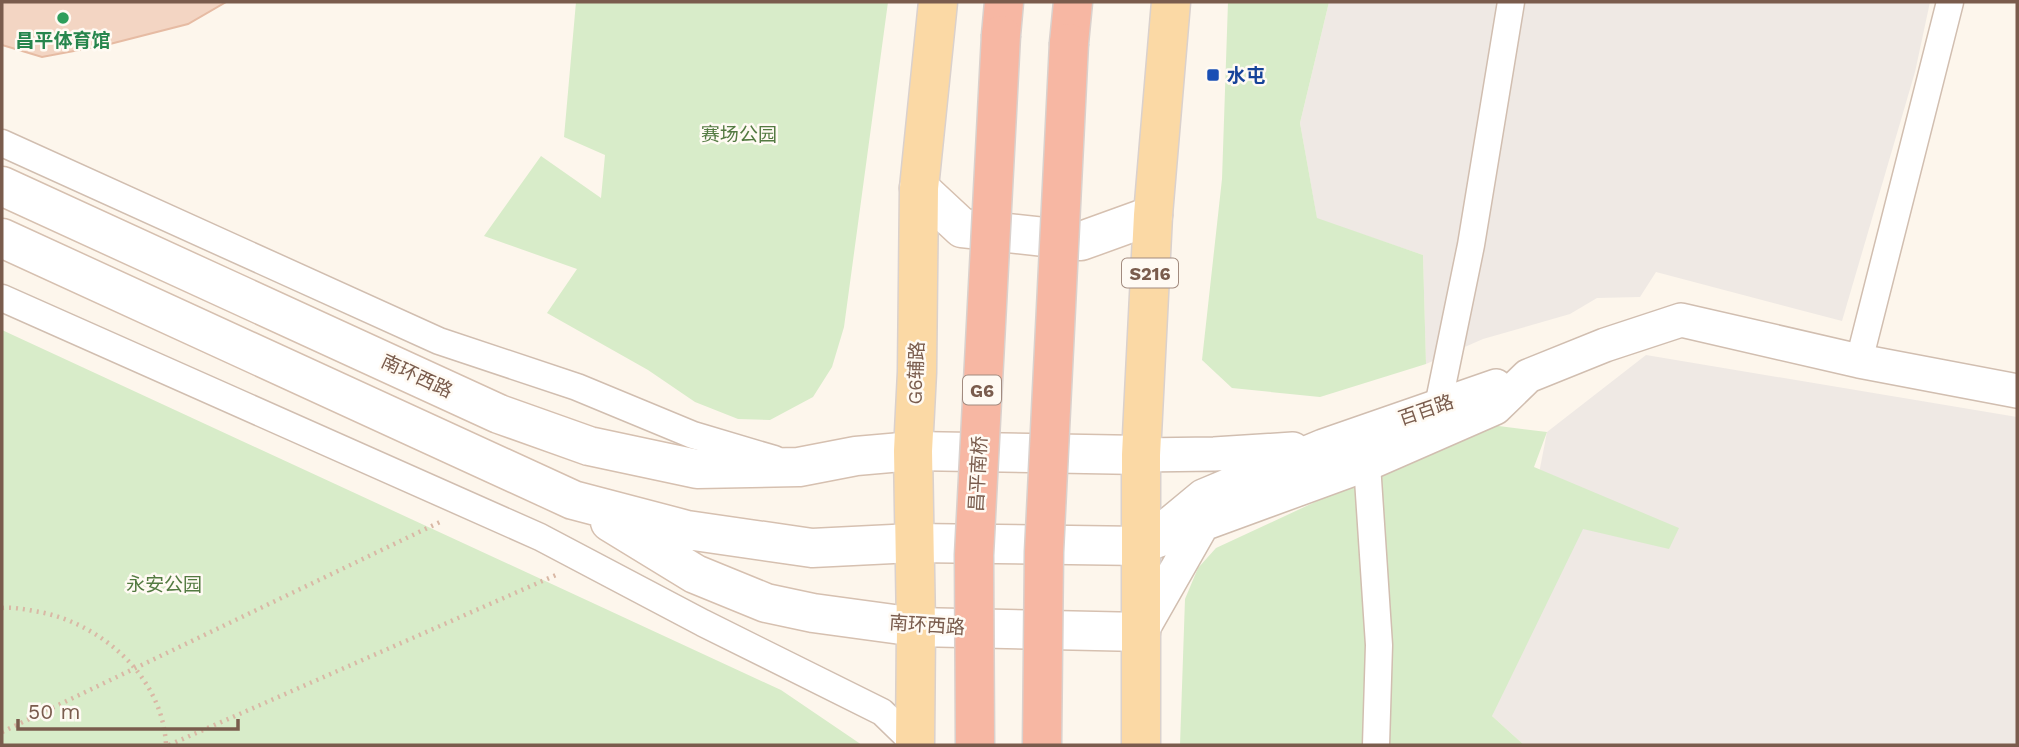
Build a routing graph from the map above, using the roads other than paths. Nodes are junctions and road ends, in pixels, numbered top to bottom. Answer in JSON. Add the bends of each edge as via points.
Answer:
{"nodes":[{"id":1,"x":938,"y":2,"type":"edge"},
{"id":2,"x":1073,"y":2,"type":"edge"},
{"id":3,"x":1171,"y":2,"type":"edge"},
{"id":4,"x":1511,"y":2,"type":"edge"},
{"id":5,"x":1950,"y":2,"type":"edge"},
{"id":6,"x":1002,"y":18,"type":"edge"},
{"id":7,"x":2,"y":142,"type":"edge"},
{"id":8,"x":2,"y":186,"type":"edge"},
{"id":9,"x":919,"y":188,"type":"junction"},
{"id":10,"x":1153,"y":215,"type":"junction"},
{"id":11,"x":2,"y":238,"type":"edge"},
{"id":12,"x":2,"y":298,"type":"edge"},
{"id":13,"x":1859,"y":361,"type":"junction"},
{"id":14,"x":1528,"y":376,"type":"junction"},
{"id":15,"x":2017,"y":391,"type":"edge"},
{"id":16,"x":1438,"y":406,"type":"junction"},
{"id":17,"x":1323,"y":446,"type":"junction"},
{"id":18,"x":913,"y":451,"type":"junction"},
{"id":19,"x":1141,"y":455,"type":"junction"},
{"id":20,"x":1367,"y":464,"type":"junction"},
{"id":21,"x":799,"y":467,"type":"junction"},
{"id":22,"x":573,"y":500,"type":"junction"},
{"id":23,"x":1202,"y":525,"type":"junction"},
{"id":24,"x":913,"y":543,"type":"junction"},
{"id":25,"x":1143,"y":546,"type":"junction"},
{"id":26,"x":916,"y":627,"type":"junction"},
{"id":27,"x":1141,"y":632,"type":"junction"},
{"id":28,"x":915,"y":745,"type":"edge"},
{"id":29,"x":975,"y":745,"type":"edge"},
{"id":30,"x":1042,"y":745,"type":"edge"},
{"id":31,"x":1141,"y":745,"type":"edge"},
{"id":32,"x":1376,"y":745,"type":"edge"}],
"edges":[{"from":1,"to":9,"type":"main road","name":"G6辅路"},
{"from":2,"to":30,"type":"highway","bridge":true,"via":[[1044,552]]},
{"from":3,"to":10,"type":"main road","number":"S216"},
{"from":4,"to":16,"type":"street","via":[[1471,245]]},
{"from":5,"to":13,"type":"street"},
{"from":6,"to":29,"type":"highway","name":"昌平南桥","number":"G6","bridge":true,"via":[[974,555]]},
{"from":7,"to":21,"type":"street","via":[[439,341],[577,387],[693,435]]},
{"from":8,"to":21,"type":"main road","name":"南环西路","via":[[499,414],[589,446],[697,469]]},
{"from":9,"to":10,"type":"main road","via":[[962,228],[1081,241]]},
{"from":9,"to":18,"type":"main road","name":"G6辅路"},
{"from":10,"to":19,"type":"main road","number":"S216"},
{"from":11,"to":22,"type":"main road","name":"南环西路"},
{"from":12,"to":28,"type":"street","via":[[540,537],[882,712]]},
{"from":13,"to":14,"type":"street","name":"百百路","via":[[1681,320]]},
{"from":13,"to":15,"type":"street","name":"百百路"},
{"from":14,"to":16,"type":"street","name":"百百路"},
{"from":14,"to":20,"type":"street","via":[[1496,408]]},
{"from":16,"to":17,"type":"street","name":"百百路"},
{"from":17,"to":19,"type":"street","name":"百百路"},
{"from":17,"to":25,"type":"street","name":"百百路","via":[[1203,496]]},
{"from":18,"to":19,"type":"main road","name":"南环西路"},
{"from":18,"to":21,"type":"main road","name":"南环西路"},
{"from":18,"to":24,"type":"main road","name":"G6辅路"},
{"from":19,"to":25,"type":"main road","number":"S216"},
{"from":20,"to":23,"type":"street"},
{"from":20,"to":32,"type":"street","via":[[1378,645]]},
{"from":22,"to":24,"type":"main road","name":"南环西路","via":[[687,530],[812,548]]},
{"from":22,"to":26,"type":"main road","name":"南环西路","via":[[695,574],[766,603]]},
{"from":23,"to":25,"type":"street"},
{"from":23,"to":27,"type":"street"},
{"from":24,"to":25,"type":"main road","name":"南环西路"},
{"from":24,"to":26,"type":"main road","name":"G6辅路"},
{"from":25,"to":27,"type":"main road","number":"S216"},
{"from":26,"to":27,"type":"main road","name":"南环西路"},
{"from":26,"to":28,"type":"main road","name":"G6辅路"},
{"from":27,"to":31,"type":"main road","number":"S216"}]}
